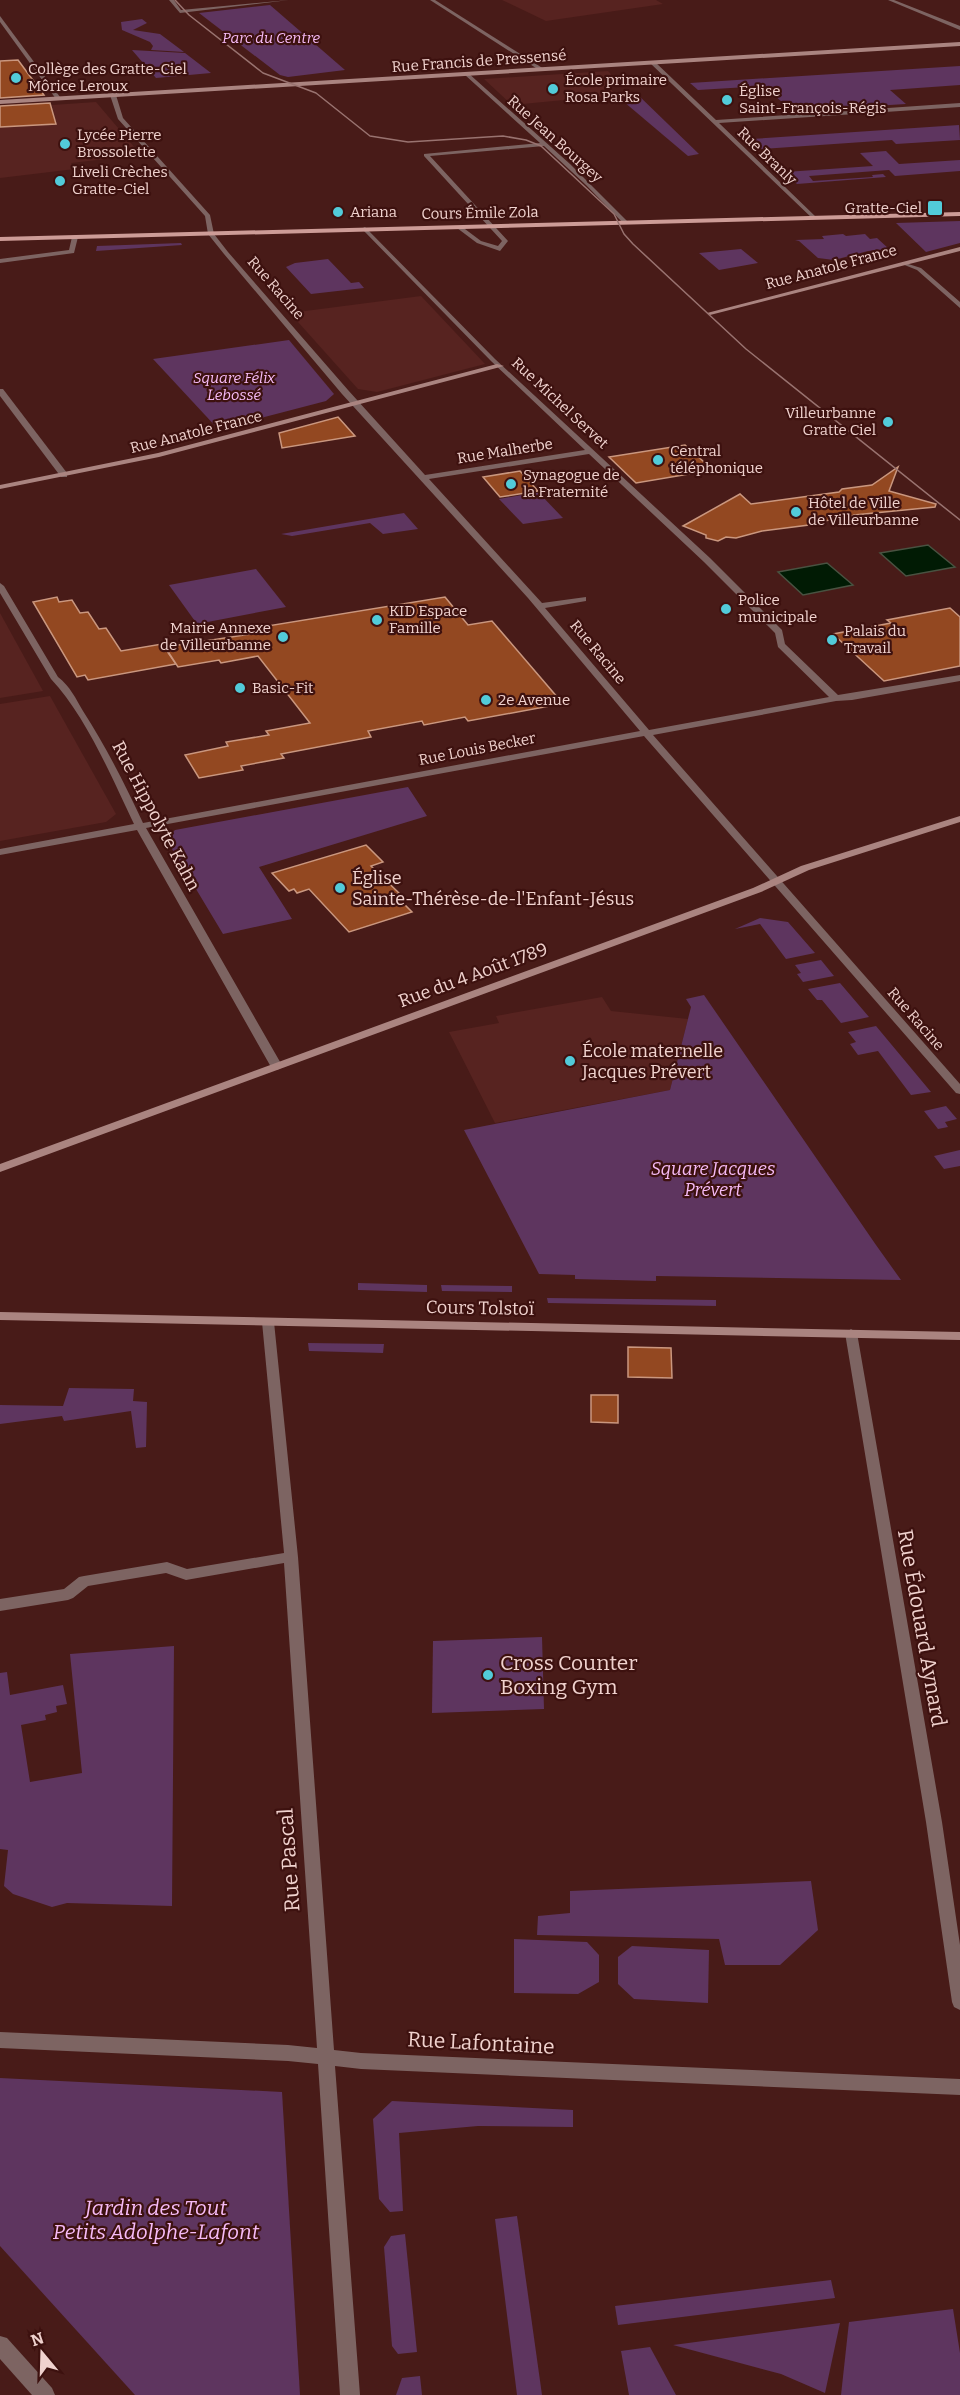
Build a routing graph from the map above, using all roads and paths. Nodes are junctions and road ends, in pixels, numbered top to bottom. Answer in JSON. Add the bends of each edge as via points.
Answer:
{"nodes":[{"id":1,"x":171,"y":0,"type":"edge"},
{"id":2,"x":287,"y":0,"type":"edge"},
{"id":3,"x":432,"y":0,"type":"edge"},
{"id":4,"x":890,"y":0,"type":"edge"},
{"id":5,"x":0,"y":18,"type":"edge"},
{"id":6,"x":960,"y":28,"type":"edge"},
{"id":7,"x":960,"y":44,"type":"edge"},
{"id":8,"x":652,"y":62,"type":"junction"},
{"id":9,"x":541,"y":69,"type":"junction"},
{"id":10,"x":467,"y":74,"type":"junction"},
{"id":11,"x":113,"y":96,"type":"junction"},
{"id":12,"x":58,"y":98,"type":"junction"},
{"id":13,"x":0,"y":102,"type":"edge"},
{"id":14,"x":960,"y":105,"type":"edge"},
{"id":15,"x":713,"y":122,"type":"junction"},
{"id":16,"x":545,"y":144,"type":"junction"},
{"id":17,"x":960,"y":214,"type":"edge"},
{"id":18,"x":813,"y":217,"type":"junction"},
{"id":19,"x":626,"y":223,"type":"junction"},
{"id":20,"x":492,"y":225,"type":"junction"},
{"id":21,"x":459,"y":227,"type":"junction"},
{"id":22,"x":365,"y":229,"type":"junction"},
{"id":23,"x":211,"y":234,"type":"junction"},
{"id":24,"x":75,"y":237,"type":"junction"},
{"id":25,"x":0,"y":239,"type":"edge"},
{"id":26,"x":960,"y":249,"type":"edge"},
{"id":27,"x":0,"y":261,"type":"edge"},
{"id":28,"x":904,"y":262,"type":"junction"},
{"id":29,"x":960,"y":306,"type":"edge"},
{"id":30,"x":710,"y":313,"type":"dead end"},
{"id":31,"x":500,"y":366,"type":"junction"},
{"id":32,"x":0,"y":391,"type":"edge"},
{"id":33,"x":356,"y":404,"type":"junction"},
{"id":34,"x":592,"y":451,"type":"junction"},
{"id":35,"x":64,"y":475,"type":"junction"},
{"id":36,"x":422,"y":478,"type":"junction"},
{"id":37,"x":0,"y":487,"type":"edge"},
{"id":38,"x":0,"y":586,"type":"edge"},
{"id":39,"x":583,"y":598,"type":"dead end"},
{"id":40,"x":540,"y":606,"type":"junction"},
{"id":41,"x":960,"y":678,"type":"edge"},
{"id":42,"x":836,"y":698,"type":"junction"},
{"id":43,"x":646,"y":733,"type":"junction"},
{"id":44,"x":960,"y":819,"type":"edge"},
{"id":45,"x":140,"y":827,"type":"junction"},
{"id":46,"x":0,"y":852,"type":"edge"},
{"id":47,"x":776,"y":881,"type":"junction"},
{"id":48,"x":277,"y":1067,"type":"junction"},
{"id":49,"x":960,"y":1091,"type":"edge"},
{"id":50,"x":0,"y":1168,"type":"edge"},
{"id":51,"x":0,"y":1316,"type":"edge"},
{"id":52,"x":268,"y":1322,"type":"junction"},
{"id":53,"x":851,"y":1334,"type":"junction"},
{"id":54,"x":960,"y":1336,"type":"edge"},
{"id":55,"x":291,"y":1557,"type":"junction"},
{"id":56,"x":0,"y":1605,"type":"edge"},
{"id":57,"x":960,"y":2002,"type":"edge"},
{"id":58,"x":0,"y":2040,"type":"edge"},
{"id":59,"x":326,"y":2057,"type":"junction"},
{"id":60,"x":960,"y":2087,"type":"edge"},
{"id":61,"x":0,"y":2345,"type":"edge"},
{"id":62,"x":45,"y":2395,"type":"edge"},
{"id":63,"x":350,"y":2395,"type":"edge"}],
"edges":[{"from":1,"to":2,"type":"street","via":[[180,12]]},
{"from":3,"to":9,"type":"street"},
{"from":4,"to":6,"type":"street"},
{"from":5,"to":12,"type":"street"},
{"from":7,"to":8,"type":"street","name":"Rue Francis de Pressensé"},
{"from":8,"to":9,"type":"street","name":"Rue Francis de Pressensé"},
{"from":8,"to":15,"type":"street","name":"Rue Branly"},
{"from":9,"to":10,"type":"street","name":"Rue Francis de Pressensé"},
{"from":10,"to":11,"type":"street","name":"Rue Francis de Pressensé"},
{"from":10,"to":16,"type":"street","name":"Rue Jean Bourgey"},
{"from":11,"to":12,"type":"street","name":"Rue Francis de Pressensé"},
{"from":11,"to":23,"type":"street","name":"Rue Racine","via":[[120,118],[208,216]]},
{"from":12,"to":13,"type":"street","name":"Rue Francis de Pressensé"},
{"from":14,"to":15,"type":"street"},
{"from":15,"to":18,"type":"street","name":"Rue Branly"},
{"from":16,"to":19,"type":"street","name":"Rue Jean Bourgey"},
{"from":16,"to":20,"type":"street","via":[[426,155]]},
{"from":17,"to":18,"type":"main road","name":"Cours Émile Zola"},
{"from":18,"to":19,"type":"main road","name":"Cours Émile Zola"},
{"from":19,"to":20,"type":"main road","name":"Cours Émile Zola"},
{"from":20,"to":21,"type":"main road","name":"Cours Émile Zola"},
{"from":20,"to":21,"type":"street","via":[[505,241],[500,249],[478,242]]},
{"from":21,"to":22,"type":"main road","name":"Cours Émile Zola"},
{"from":22,"to":23,"type":"main road","name":"Cours Émile Zola"},
{"from":22,"to":31,"type":"street","name":"Rue Michel Servet"},
{"from":23,"to":24,"type":"main road","name":"Cours Émile Zola"},
{"from":23,"to":33,"type":"street","name":"Rue Racine"},
{"from":24,"to":25,"type":"main road","name":"Cours Émile Zola"},
{"from":24,"to":27,"type":"street","via":[[72,252]]},
{"from":26,"to":28,"type":"street","name":"Rue Anatole France"},
{"from":28,"to":29,"type":"street","via":[[919,269]]},
{"from":28,"to":30,"type":"street","name":"Rue Anatole France"},
{"from":31,"to":33,"type":"street","name":"Rue Anatole France"},
{"from":31,"to":34,"type":"street","name":"Rue Michel Servet"},
{"from":32,"to":35,"type":"street"},
{"from":33,"to":35,"type":"street","name":"Rue Anatole France","via":[[171,453]]},
{"from":33,"to":36,"type":"street","name":"Rue Racine"},
{"from":34,"to":36,"type":"street","name":"Rue Malherbe"},
{"from":34,"to":42,"type":"street","name":"Rue Michel Servet","via":[[779,632],[781,645]]},
{"from":35,"to":37,"type":"street","name":"Rue Anatole France"},
{"from":36,"to":40,"type":"street","name":"Rue Racine"},
{"from":38,"to":45,"type":"street","name":"Rue Hippolyte Kahn","via":[[90,729]]},
{"from":39,"to":40,"type":"street"},
{"from":40,"to":43,"type":"street","name":"Rue Racine"},
{"from":41,"to":42,"type":"street","name":"Rue Louis Becker"},
{"from":42,"to":43,"type":"street","name":"Rue Louis Becker"},
{"from":43,"to":45,"type":"street","name":"Rue Louis Becker"},
{"from":43,"to":47,"type":"street","name":"Rue Racine"},
{"from":44,"to":47,"type":"street","name":"Rue du 4 Août 1789","via":[[805,868]]},
{"from":45,"to":46,"type":"street","name":"Rue Louis Becker"},
{"from":45,"to":48,"type":"street","name":"Rue Hippolyte Kahn"},
{"from":47,"to":48,"type":"street","name":"Rue du 4 Août 1789"},
{"from":47,"to":49,"type":"street","name":"Rue Racine"},
{"from":48,"to":50,"type":"street","name":"Rue du 4 Août 1789"},
{"from":51,"to":52,"type":"street","name":"Cours Tolstoï"},
{"from":52,"to":53,"type":"street","name":"Cours Tolstoï"},
{"from":52,"to":55,"type":"street","name":"Rue Pascal"},
{"from":53,"to":54,"type":"street","name":"Cours Tolstoï"},
{"from":53,"to":57,"type":"street","name":"Rue Édouard Aynard","via":[[934,1822]]},
{"from":55,"to":56,"type":"street","via":[[186,1575],[167,1567],[84,1581],[68,1593]]},
{"from":55,"to":59,"type":"street","name":"Rue Pascal"},
{"from":58,"to":59,"type":"street","name":"Rue Lafontaine"},
{"from":59,"to":60,"type":"street","name":"Rue Lafontaine"},
{"from":59,"to":63,"type":"street","name":"Rue Pascal"},
{"from":61,"to":62,"type":"street"}]}
